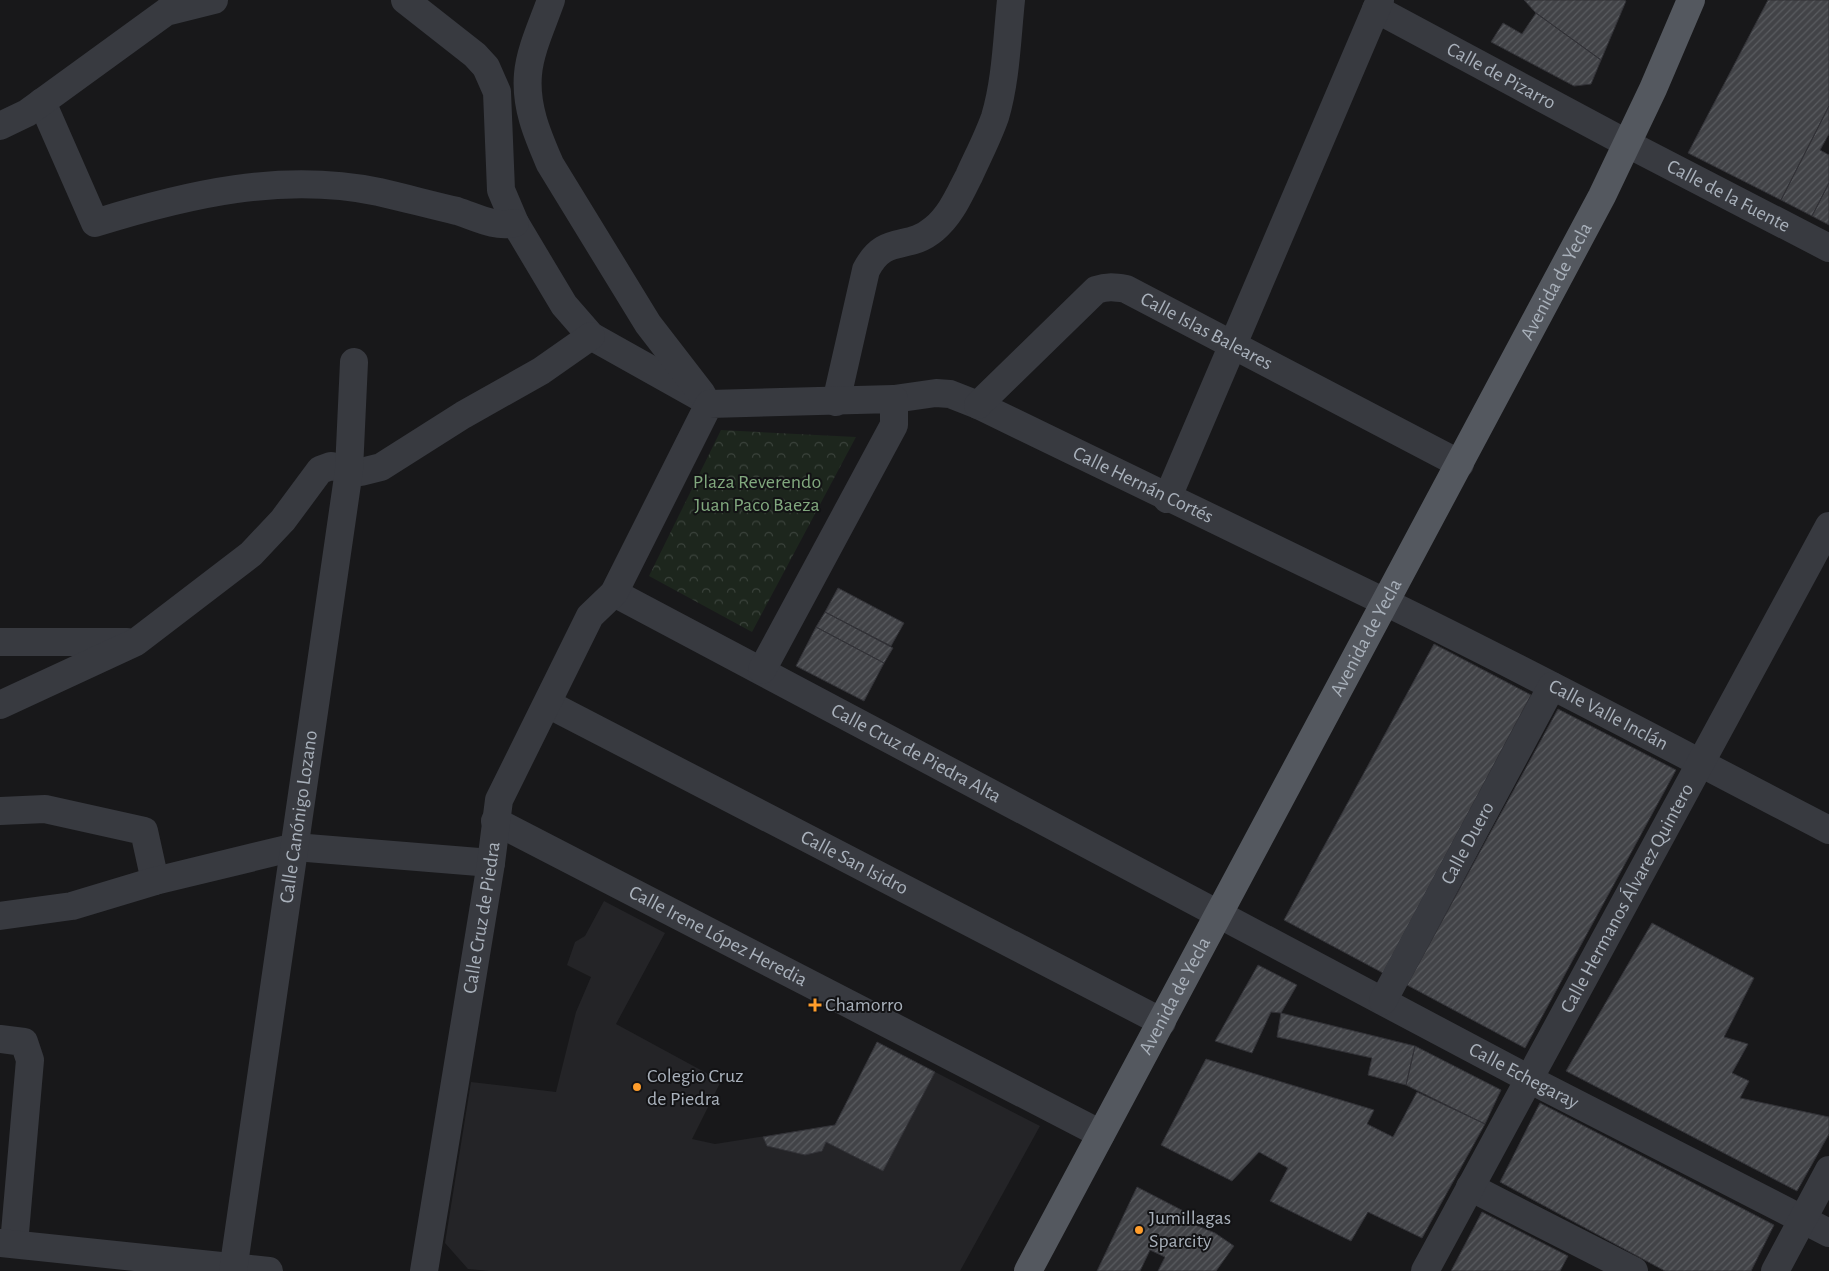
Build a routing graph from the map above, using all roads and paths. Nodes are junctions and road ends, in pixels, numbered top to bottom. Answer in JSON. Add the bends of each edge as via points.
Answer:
{"nodes":[{"id":1,"x":214,"y":0,"type":"edge"},
{"id":2,"x":405,"y":0,"type":"edge"},
{"id":3,"x":551,"y":0,"type":"edge"},
{"id":4,"x":1011,"y":0,"type":"edge"},
{"id":5,"x":1691,"y":0,"type":"edge"},
{"id":6,"x":1378,"y":5,"type":"edge"},
{"id":7,"x":42,"y":102,"type":"junction"},
{"id":8,"x":0,"y":126,"type":"edge"},
{"id":9,"x":1628,"y":144,"type":"junction"},
{"id":10,"x":515,"y":223,"type":"junction"},
{"id":11,"x":1829,"y":248,"type":"edge"},
{"id":12,"x":591,"y":336,"type":"junction"},
{"id":13,"x":1233,"y":346,"type":"junction"},
{"id":14,"x":354,"y":362,"type":"dead end"},
{"id":15,"x":894,"y":399,"type":"junction"},
{"id":16,"x":708,"y":402,"type":"junction"},
{"id":17,"x":836,"y":402,"type":"junction"},
{"id":18,"x":978,"y":405,"type":"junction"},
{"id":19,"x":1460,"y":464,"type":"junction"},
{"id":20,"x":349,"y":470,"type":"junction"},
{"id":21,"x":1167,"y":499,"type":"junction"},
{"id":22,"x":1829,"y":526,"type":"edge"},
{"id":23,"x":614,"y":593,"type":"junction"},
{"id":24,"x":1386,"y":602,"type":"junction"},
{"id":25,"x":0,"y":642,"type":"edge"},
{"id":26,"x":136,"y":642,"type":"junction"},
{"id":27,"x":762,"y":670,"type":"junction"},
{"id":28,"x":1552,"y":686,"type":"junction"},
{"id":29,"x":548,"y":704,"type":"junction"},
{"id":30,"x":0,"y":705,"type":"edge"},
{"id":31,"x":1701,"y":763,"type":"junction"},
{"id":32,"x":0,"y":811,"type":"edge"},
{"id":33,"x":495,"y":820,"type":"junction"},
{"id":34,"x":1829,"y":830,"type":"edge"},
{"id":35,"x":295,"y":847,"type":"junction"},
{"id":36,"x":491,"y":863,"type":"junction"},
{"id":37,"x":155,"y":881,"type":"junction"},
{"id":38,"x":1219,"y":915,"type":"junction"},
{"id":39,"x":0,"y":916,"type":"edge"},
{"id":40,"x":1383,"y":1001,"type":"junction"},
{"id":41,"x":1162,"y":1022,"type":"junction"},
{"id":42,"x":0,"y":1039,"type":"edge"},
{"id":43,"x":1529,"y":1079,"type":"junction"},
{"id":44,"x":1101,"y":1134,"type":"junction"},
{"id":45,"x":1829,"y":1170,"type":"edge"},
{"id":46,"x":1470,"y":1187,"type":"junction"},
{"id":47,"x":1802,"y":1220,"type":"junction"},
{"id":48,"x":1829,"y":1234,"type":"edge"},
{"id":49,"x":7,"y":1244,"type":"edge"},
{"id":50,"x":233,"y":1269,"type":"edge"},
{"id":51,"x":269,"y":1271,"type":"edge"},
{"id":52,"x":424,"y":1271,"type":"edge"},
{"id":53,"x":1028,"y":1271,"type":"edge"},
{"id":54,"x":1425,"y":1271,"type":"edge"},
{"id":55,"x":1634,"y":1271,"type":"edge"},
{"id":56,"x":1775,"y":1271,"type":"edge"}],
"edges":[{"from":1,"to":7,"type":"street","via":[[166,12]]},
{"from":2,"to":10,"type":"street","via":[[486,67],[497,92],[501,190]]},
{"from":3,"to":16,"type":"street","via":[[528,73],[530,110],[538,136],[550,164],[648,324]]},
{"from":4,"to":17,"type":"street","via":[[998,102],[989,134],[948,214],[921,239],[885,248],[872,259],[866,270]]},
{"from":5,"to":9,"type":"main road","name":"Avenida de Yecla"},
{"from":6,"to":9,"type":"street","name":"Calle de Pizarro"},
{"from":6,"to":13,"type":"street"},
{"from":7,"to":8,"type":"street"},
{"from":7,"to":10,"type":"street","via":[[95,223],[160,203],[246,186],[279,183],[379,192],[505,226]]},
{"from":9,"to":11,"type":"street","name":"Calle de la Fuente"},
{"from":9,"to":19,"type":"main road","name":"Avenida de Yecla"},
{"from":10,"to":12,"type":"street","via":[[564,305]]},
{"from":12,"to":16,"type":"street"},
{"from":12,"to":20,"type":"street","via":[[541,371],[381,467],[361,472]]},
{"from":13,"to":18,"type":"street","name":"Calle Islas Baleares","via":[[1126,289],[1105,287],[1096,290]]},
{"from":13,"to":19,"type":"street","name":"Calle Islas Baleares"},
{"from":13,"to":21,"type":"street"},
{"from":14,"to":20,"type":"street","name":"Calle Canónigo Lozano"},
{"from":15,"to":17,"type":"street"},
{"from":15,"to":18,"type":"street","name":"Calle Hernán Cortés","via":[[950,394]]},
{"from":15,"to":27,"type":"street","via":[[894,426]]},
{"from":16,"to":17,"type":"street"},
{"from":16,"to":23,"type":"street"},
{"from":18,"to":21,"type":"street","name":"Calle Hernán Cortés"},
{"from":19,"to":24,"type":"main road","name":"Avenida de Yecla"},
{"from":20,"to":26,"type":"street","via":[[332,466],[320,470],[283,520],[251,554]]},
{"from":20,"to":35,"type":"street","name":"Calle Canónigo Lozano"},
{"from":21,"to":24,"type":"street","name":"Calle Hernán Cortés"},
{"from":22,"to":31,"type":"street","name":"Calle Hermanos Álvarez Quintero"},
{"from":23,"to":27,"type":"street","name":"Calle Cruz de Piedra Alta"},
{"from":23,"to":29,"type":"street","name":"Calle Cruz de Piedra","via":[[590,616]]},
{"from":24,"to":28,"type":"street","name":"Calle Valle Inclán"},
{"from":24,"to":38,"type":"main road","name":"Avenida de Yecla"},
{"from":25,"to":26,"type":"street"},
{"from":26,"to":30,"type":"street"},
{"from":27,"to":38,"type":"street","name":"Calle Cruz de Piedra Alta"},
{"from":28,"to":31,"type":"street","name":"Calle Valle Inclán"},
{"from":28,"to":40,"type":"street","name":"Calle Duero"},
{"from":29,"to":33,"type":"street","name":"Calle Cruz de Piedra","via":[[499,800]]},
{"from":29,"to":41,"type":"street","name":"Calle San Isidro"},
{"from":31,"to":34,"type":"street","name":"Calle Valle Inclán"},
{"from":31,"to":43,"type":"street","name":"Calle Hermanos Álvarez Quintero"},
{"from":32,"to":37,"type":"street","via":[[45,809],[144,831]]},
{"from":33,"to":36,"type":"street","name":"Calle Cruz de Piedra"},
{"from":33,"to":44,"type":"street","name":"Calle Irene López Heredia"},
{"from":35,"to":36,"type":"street"},
{"from":35,"to":37,"type":"street"},
{"from":35,"to":50,"type":"street","name":"Calle Canónigo Lozano"},
{"from":36,"to":52,"type":"street","name":"Calle Cruz de Piedra"},
{"from":37,"to":39,"type":"street","via":[[72,906]]},
{"from":38,"to":40,"type":"street","name":"Calle Echegaray"},
{"from":38,"to":41,"type":"main road","name":"Avenida de Yecla"},
{"from":40,"to":43,"type":"street","name":"Calle Echegaray"},
{"from":41,"to":44,"type":"main road","name":"Avenida de Yecla"},
{"from":42,"to":49,"type":"street","via":[[24,1042],[30,1060]]},
{"from":43,"to":46,"type":"street","name":"Calle Hermanos Álvarez Quintero"},
{"from":43,"to":47,"type":"street","name":"Calle Echegaray"},
{"from":44,"to":53,"type":"main road","name":"Avenida de Yecla"},
{"from":45,"to":47,"type":"street"},
{"from":46,"to":54,"type":"street","name":"Calle Hermanos Álvarez Quintero"},
{"from":46,"to":55,"type":"street"},
{"from":47,"to":48,"type":"street","name":"Calle Echegaray"},
{"from":47,"to":56,"type":"street"},
{"from":49,"to":50,"type":"street"},
{"from":50,"to":51,"type":"street"}]}
